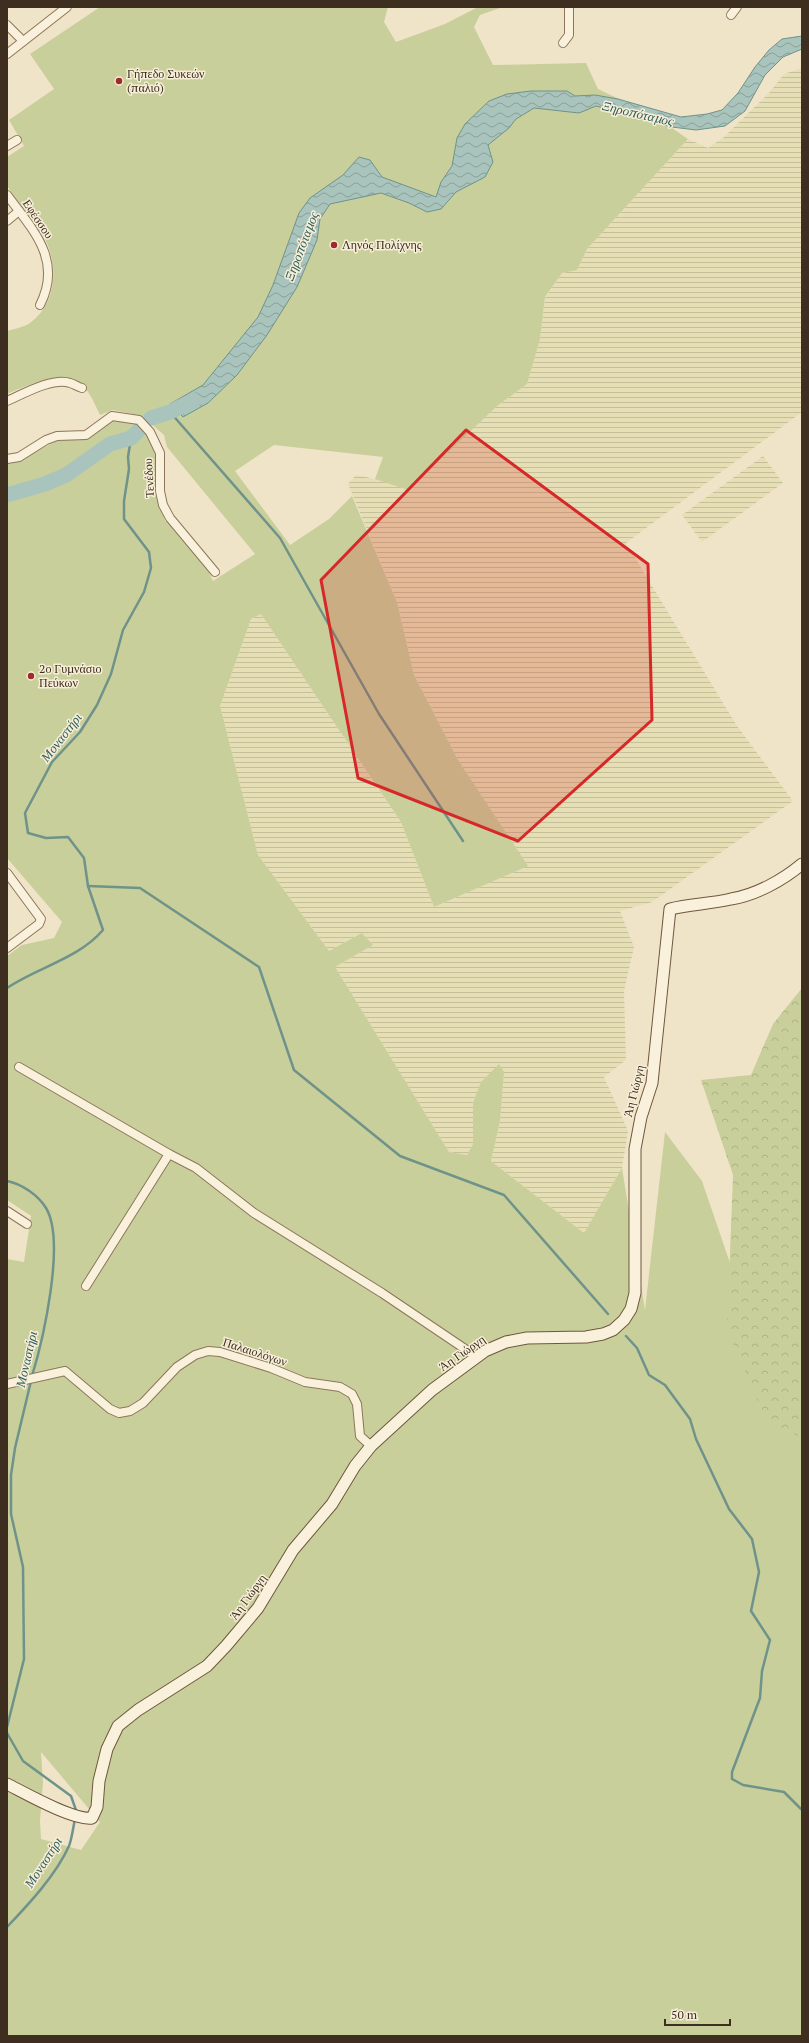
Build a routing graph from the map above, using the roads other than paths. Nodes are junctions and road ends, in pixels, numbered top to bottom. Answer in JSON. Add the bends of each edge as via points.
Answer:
{"nodes":[{"id":1,"x":569,"y":7,"type":"edge"},
{"id":2,"x":737,"y":7,"type":"edge"},
{"id":3,"x":63,"y":8,"type":"edge"},
{"id":4,"x":731,"y":15,"type":"dead end"},
{"id":5,"x":7,"y":25,"type":"edge"},
{"id":6,"x":23,"y":41,"type":"junction"},
{"id":7,"x":563,"y":43,"type":"dead end"},
{"id":8,"x":7,"y":54,"type":"edge"},
{"id":9,"x":17,"y":140,"type":"dead end"},
{"id":10,"x":7,"y":146,"type":"edge"},
{"id":11,"x":7,"y":195,"type":"edge"},
{"id":12,"x":19,"y":211,"type":"junction"},
{"id":13,"x":7,"y":221,"type":"edge"},
{"id":14,"x":40,"y":305,"type":"dead end"},
{"id":15,"x":82,"y":388,"type":"dead end"},
{"id":16,"x":7,"y":401,"type":"edge"},
{"id":17,"x":7,"y":459,"type":"edge"},
{"id":18,"x":215,"y":572,"type":"dead end"},
{"id":19,"x":802,"y":864,"type":"edge"},
{"id":20,"x":7,"y":873,"type":"edge"},
{"id":21,"x":7,"y":948,"type":"edge"},
{"id":22,"x":19,"y":1067,"type":"dead end"},
{"id":23,"x":169,"y":1154,"type":"junction"},
{"id":24,"x":7,"y":1211,"type":"edge"},
{"id":25,"x":27,"y":1224,"type":"dead end"},
{"id":26,"x":86,"y":1286,"type":"dead end"},
{"id":27,"x":477,"y":1357,"type":"junction"},
{"id":28,"x":7,"y":1384,"type":"edge"},
{"id":29,"x":371,"y":1446,"type":"junction"},
{"id":30,"x":7,"y":1784,"type":"edge"}],
"edges":[{"from":1,"to":7,"type":"street","via":[[569,36]]},
{"from":2,"to":4,"type":"street"},
{"from":3,"to":6,"type":"street"},
{"from":5,"to":6,"type":"street"},
{"from":6,"to":8,"type":"street"},
{"from":9,"to":10,"type":"street"},
{"from":11,"to":12,"type":"street","name":"Εφέσσου"},
{"from":12,"to":13,"type":"street"},
{"from":12,"to":14,"type":"street","name":"Εφέσσου","via":[[40,240],[47,258],[48,278]]},
{"from":15,"to":16,"type":"street","via":[[60,382]]},
{"from":17,"to":18,"type":"street","name":"Τενέδου","via":[[21,456],[57,436],[86,435],[112,416],[141,421],[159,450],[163,505],[170,518]]},
{"from":19,"to":27,"type":"street","name":"Άη Γιώργη","via":[[757,891],[732,899],[670,909],[652,1083],[641,1117],[635,1149],[635,1293],[626,1317],[617,1327],[603,1334],[516,1339],[498,1344]]},
{"from":20,"to":21,"type":"street","via":[[41,919],[39,924]]},
{"from":22,"to":23,"type":"street"},
{"from":23,"to":26,"type":"street"},
{"from":23,"to":27,"type":"street","via":[[200,1170],[254,1213],[382,1293]]},
{"from":24,"to":25,"type":"street"},
{"from":27,"to":29,"type":"street","name":"Άη Γιώργη","via":[[432,1390]]},
{"from":28,"to":29,"type":"street","name":"Παλαιολόγων","via":[[65,1370],[110,1409],[122,1413],[147,1400],[168,1375],[186,1360],[199,1353],[216,1352],[277,1370],[305,1382],[337,1387],[350,1392],[356,1398],[360,1436]]},
{"from":29,"to":30,"type":"street","name":"Άη Γιώργη","via":[[355,1466],[332,1504],[297,1544],[267,1596],[226,1646],[207,1666],[138,1710],[118,1726],[104,1759],[97,1808],[92,1818],[85,1819],[65,1812]]}]}
